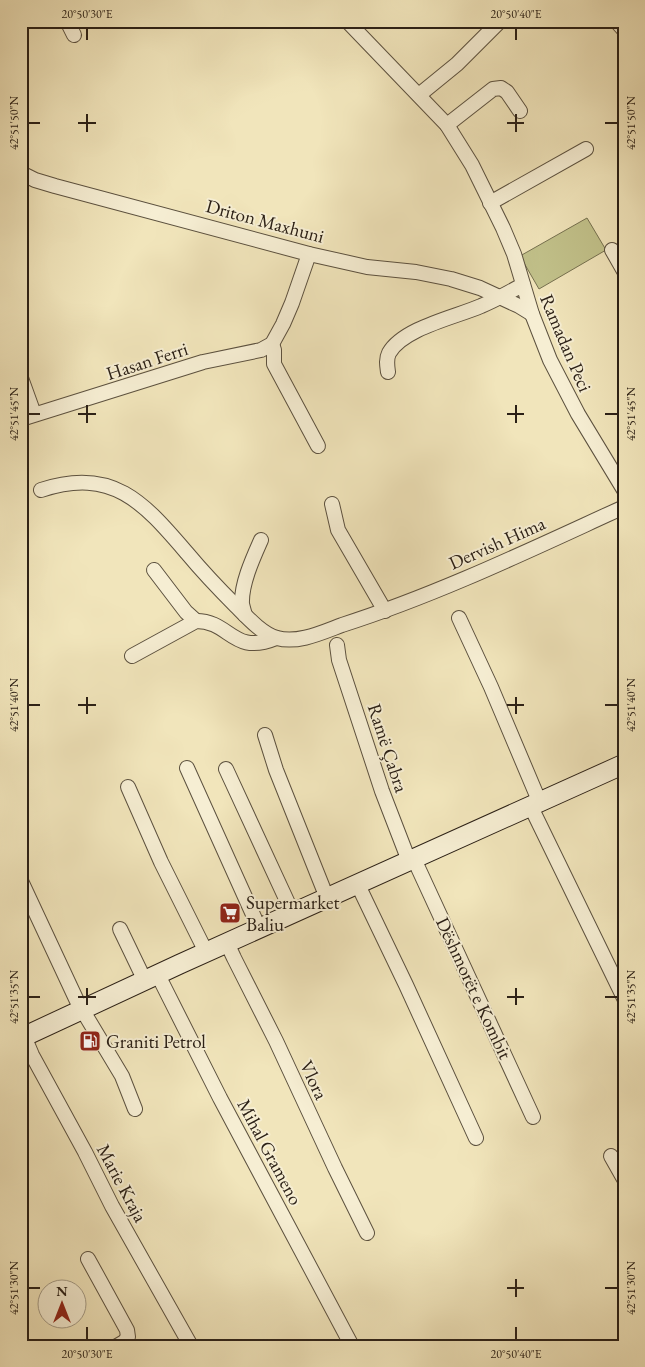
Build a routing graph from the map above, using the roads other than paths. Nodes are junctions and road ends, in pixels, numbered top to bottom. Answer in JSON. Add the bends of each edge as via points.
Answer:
{"nodes":[{"id":1,"x":67,"y":21,"type":"edge"},
{"id":2,"x":347,"y":21,"type":"edge"},
{"id":3,"x":500,"y":21,"type":"edge"},
{"id":4,"x":616,"y":21,"type":"edge"},
{"id":5,"x":624,"y":30,"type":"edge"},
{"id":6,"x":74,"y":35,"type":"dead end"},
{"id":7,"x":419,"y":95,"type":"junction"},
{"id":8,"x":520,"y":111,"type":"dead end"},
{"id":9,"x":446,"y":125,"type":"junction"},
{"id":10,"x":586,"y":149,"type":"dead end"},
{"id":11,"x":21,"y":173,"type":"edge"},
{"id":12,"x":490,"y":203,"type":"junction"},
{"id":13,"x":612,"y":250,"type":"dead end"},
{"id":14,"x":309,"y":254,"type":"junction"},
{"id":15,"x":624,"y":271,"type":"edge"},
{"id":16,"x":523,"y":285,"type":"junction"},
{"id":17,"x":500,"y":297,"type":"junction"},
{"id":18,"x":532,"y":314,"type":"junction"},
{"id":19,"x":272,"y":344,"type":"junction"},
{"id":20,"x":388,"y":372,"type":"dead end"},
{"id":21,"x":21,"y":378,"type":"edge"},
{"id":22,"x":28,"y":417,"type":"edge"},
{"id":23,"x":318,"y":446,"type":"dead end"},
{"id":24,"x":41,"y":490,"type":"dead end"},
{"id":25,"x":624,"y":490,"type":"edge"},
{"id":26,"x":332,"y":504,"type":"dead end"},
{"id":27,"x":624,"y":507,"type":"edge"},
{"id":28,"x":261,"y":540,"type":"dead end"},
{"id":29,"x":154,"y":570,"type":"dead end"},
{"id":30,"x":385,"y":611,"type":"junction"},
{"id":31,"x":245,"y":615,"type":"junction"},
{"id":32,"x":459,"y":618,"type":"dead end"},
{"id":33,"x":196,"y":621,"type":"junction"},
{"id":34,"x":276,"y":638,"type":"junction"},
{"id":35,"x":337,"y":645,"type":"dead end"},
{"id":36,"x":132,"y":656,"type":"dead end"},
{"id":37,"x":264,"y":735,"type":"dead end"},
{"id":38,"x":624,"y":764,"type":"edge"},
{"id":39,"x":187,"y":768,"type":"dead end"},
{"id":40,"x":226,"y":769,"type":"dead end"},
{"id":41,"x":128,"y":787,"type":"dead end"},
{"id":42,"x":535,"y":805,"type":"junction"},
{"id":43,"x":412,"y":860,"type":"junction"},
{"id":44,"x":21,"y":881,"type":"edge"},
{"id":45,"x":358,"y":885,"type":"junction"},
{"id":46,"x":327,"y":898,"type":"junction"},
{"id":47,"x":293,"y":914,"type":"junction"},
{"id":48,"x":259,"y":928,"type":"junction"},
{"id":49,"x":120,"y":929,"type":"dead end"},
{"id":50,"x":228,"y":943,"type":"junction"},
{"id":51,"x":206,"y":952,"type":"junction"},
{"id":52,"x":151,"y":978,"type":"junction"},
{"id":53,"x":624,"y":998,"type":"edge"},
{"id":54,"x":82,"y":1010,"type":"junction"},
{"id":55,"x":23,"y":1037,"type":"edge"},
{"id":56,"x":135,"y":1109,"type":"dead end"},
{"id":57,"x":533,"y":1117,"type":"dead end"},
{"id":58,"x":476,"y":1138,"type":"dead end"},
{"id":59,"x":611,"y":1156,"type":"dead end"},
{"id":60,"x":624,"y":1179,"type":"edge"},
{"id":61,"x":367,"y":1233,"type":"dead end"},
{"id":62,"x":88,"y":1259,"type":"dead end"},
{"id":63,"x":117,"y":1346,"type":"edge"},
{"id":64,"x":191,"y":1346,"type":"edge"},
{"id":65,"x":352,"y":1346,"type":"edge"}],
"edges":[{"from":1,"to":6,"type":"street"},
{"from":2,"to":7,"type":"street","name":"Ramadan Peci"},
{"from":3,"to":7,"type":"street","via":[[457,64]]},
{"from":4,"to":5,"type":"street"},
{"from":7,"to":9,"type":"street","name":"Ramadan Peci"},
{"from":8,"to":9,"type":"street","via":[[507,92],[501,88],[493,89]]},
{"from":9,"to":12,"type":"street","name":"Ramadan Peci","via":[[472,165]]},
{"from":10,"to":12,"type":"street"},
{"from":11,"to":14,"type":"street","name":"Driton Maxhuni","via":[[55,186]]},
{"from":12,"to":16,"type":"street","name":"Ramadan Peci","via":[[503,228]]},
{"from":13,"to":15,"type":"street"},
{"from":14,"to":17,"type":"street","name":"Driton Maxhuni","via":[[367,267],[442,277]]},
{"from":14,"to":19,"type":"street","via":[[284,324]]},
{"from":16,"to":17,"type":"street"},
{"from":16,"to":18,"type":"street","name":"Ramadan Peci"},
{"from":17,"to":18,"type":"street","name":"Driton Maxhuni"},
{"from":17,"to":20,"type":"street","via":[[401,340],[390,352],[386,362]]},
{"from":18,"to":25,"type":"street","name":"Ramadan Peci","via":[[565,390]]},
{"from":19,"to":22,"type":"street","name":"Hasan Ferri","via":[[261,350],[203,362]]},
{"from":19,"to":23,"type":"street","via":[[274,364]]},
{"from":21,"to":22,"type":"street","name":"Hasan Ferri"},
{"from":24,"to":31,"type":"street","via":[[65,483],[87,482],[123,492],[164,526]]},
{"from":26,"to":30,"type":"street","via":[[338,530]]},
{"from":27,"to":30,"type":"street","name":"Dervish Hima"},
{"from":28,"to":31,"type":"street","via":[[245,585],[242,603]]},
{"from":29,"to":33,"type":"street","name":"Dervish Hima"},
{"from":30,"to":34,"type":"street","name":"Dervish Hima","via":[[308,636]]},
{"from":31,"to":34,"type":"street"},
{"from":32,"to":42,"type":"street","via":[[494,695]]},
{"from":33,"to":34,"type":"street","name":"Dervish Hima","via":[[210,623],[245,643],[255,644]]},
{"from":33,"to":36,"type":"street"},
{"from":35,"to":43,"type":"street","name":"Ramë Çabra","via":[[339,660],[382,791]]},
{"from":37,"to":46,"type":"street"},
{"from":38,"to":42,"type":"main road"},
{"from":39,"to":48,"type":"street"},
{"from":40,"to":47,"type":"street"},
{"from":41,"to":51,"type":"street"},
{"from":42,"to":43,"type":"main road"},
{"from":42,"to":53,"type":"street"},
{"from":43,"to":45,"type":"main road"},
{"from":43,"to":57,"type":"street","name":"Dëshmorët e Kombit"},
{"from":44,"to":54,"type":"street"},
{"from":45,"to":46,"type":"main road"},
{"from":45,"to":58,"type":"street"},
{"from":46,"to":47,"type":"main road"},
{"from":47,"to":48,"type":"main road"},
{"from":48,"to":50,"type":"main road"},
{"from":49,"to":52,"type":"street"},
{"from":50,"to":51,"type":"main road"},
{"from":50,"to":61,"type":"street","name":"Vlora"},
{"from":51,"to":52,"type":"main road"},
{"from":52,"to":54,"type":"main road"},
{"from":52,"to":65,"type":"street","name":"Mihal Grameno","via":[[225,1106]]},
{"from":54,"to":55,"type":"main road"},
{"from":54,"to":56,"type":"street","via":[[122,1076]]},
{"from":55,"to":64,"type":"street","name":"Marie Kraja","via":[[112,1206]]},
{"from":59,"to":60,"type":"street"},
{"from":62,"to":63,"type":"street","via":[[127,1330],[128,1337]]}]}
